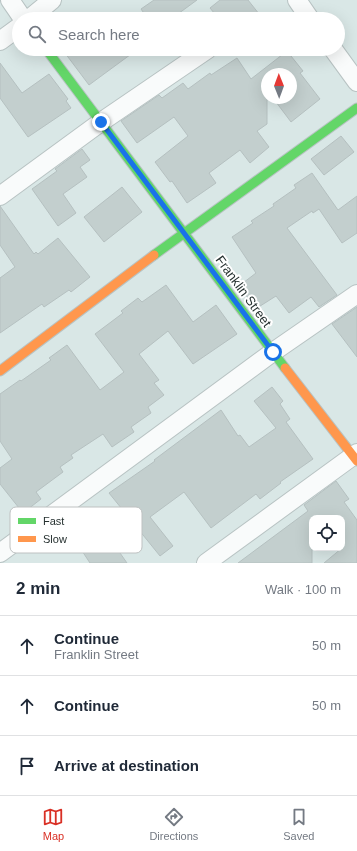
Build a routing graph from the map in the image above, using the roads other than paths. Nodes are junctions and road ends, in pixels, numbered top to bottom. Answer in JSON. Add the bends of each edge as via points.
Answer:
{"nodes":[{"id":1,"x":10,"y":0,"type":"edge"},
{"id":2,"x":52,"y":0,"type":"edge"},
{"id":3,"x":296,"y":0,"type":"edge"},
{"id":4,"x":18,"y":12,"type":"edge"},
{"id":5,"x":37,"y":12,"type":"edge"},
{"id":6,"x":305,"y":12,"type":"edge"},
{"id":7,"x":12,"y":32,"type":"edge"},
{"id":8,"x":0,"y":40,"type":"edge"},
{"id":9,"x":51,"y":56,"type":"edge"},
{"id":10,"x":198,"y":56,"type":"edge"},
{"id":11,"x":337,"y":56,"type":"edge"},
{"id":12,"x":357,"y":82,"type":"edge"},
{"id":13,"x":357,"y":108,"type":"edge"},
{"id":14,"x":101,"y":122,"type":"junction"},
{"id":15,"x":0,"y":196,"type":"edge"},
{"id":16,"x":184,"y":232,"type":"junction"},
{"id":17,"x":357,"y":294,"type":"edge"},
{"id":18,"x":273,"y":352,"type":"junction"},
{"id":19,"x":0,"y":371,"type":"edge"},
{"id":20,"x":356,"y":456,"type":"edge"},
{"id":21,"x":62,"y":507,"type":"edge"},
{"id":22,"x":10,"y":546,"type":"edge"},
{"id":23,"x":0,"y":553,"type":"edge"},
{"id":24,"x":206,"y":563,"type":"edge"}],
"edges":[{"from":1,"to":4,"type":"street"},
{"from":2,"to":5,"type":"street"},
{"from":3,"to":6,"type":"street"},
{"from":7,"to":8,"type":"street"},
{"from":9,"to":14,"type":"street","name":"Franklin Street"},
{"from":10,"to":14,"type":"street"},
{"from":11,"to":12,"type":"street"},
{"from":13,"to":16,"type":"street"},
{"from":14,"to":15,"type":"street"},
{"from":14,"to":16,"type":"street","name":"Franklin Street"},
{"from":16,"to":18,"type":"street","name":"Franklin Street"},
{"from":16,"to":19,"type":"street"},
{"from":17,"to":18,"type":"street"},
{"from":18,"to":20,"type":"street","name":"Franklin Street"},
{"from":18,"to":21,"type":"street"},
{"from":20,"to":24,"type":"street"},
{"from":22,"to":23,"type":"street"}]}
